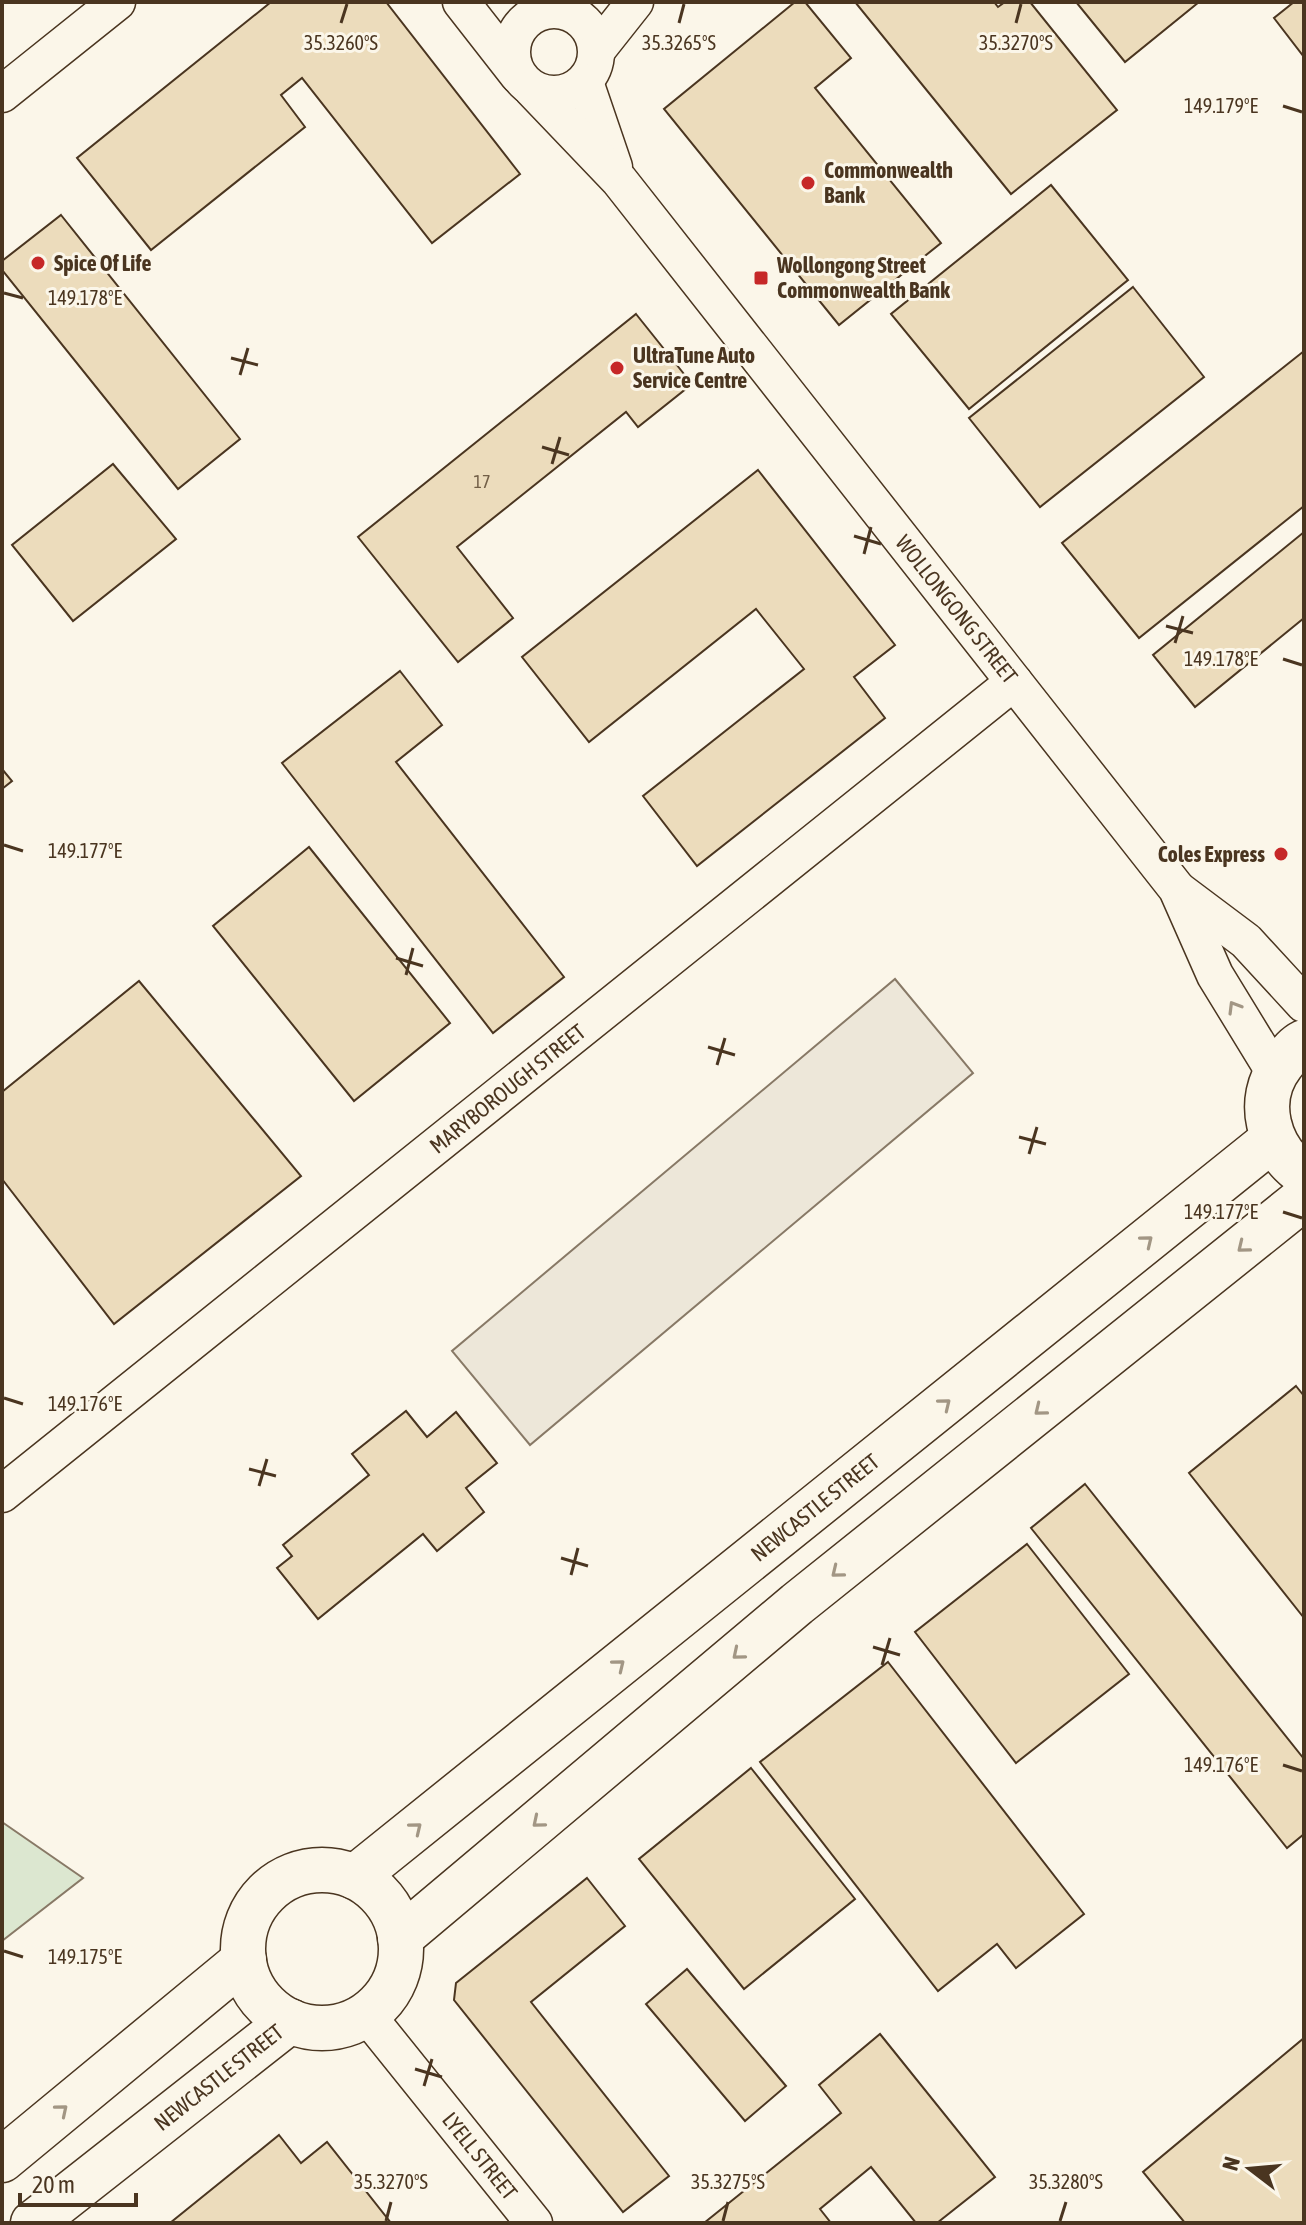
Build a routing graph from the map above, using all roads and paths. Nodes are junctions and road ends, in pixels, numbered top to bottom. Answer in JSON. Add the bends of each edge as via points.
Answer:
{"nodes":[{"id":1,"x":117,"y":2,"type":"edge"},
{"id":2,"x":461,"y":2,"type":"edge"},
{"id":3,"x":635,"y":2,"type":"edge"},
{"id":4,"x":524,"y":9,"type":"edge"},
{"id":5,"x":594,"y":39,"type":"edge"},
{"id":6,"x":525,"y":82,"type":"junction"},
{"id":7,"x":2,"y":94,"type":"edge"},
{"id":8,"x":619,"y":180,"type":"junction"},
{"id":9,"x":1014,"y":682,"type":"junction"},
{"id":10,"x":1177,"y":889,"type":"junction"},
{"id":11,"x":1304,"y":1004,"type":"edge"},
{"id":12,"x":1304,"y":1042,"type":"edge"},
{"id":13,"x":1275,"y":1073,"type":"junction"},
{"id":14,"x":1273,"y":1139,"type":"junction"},
{"id":15,"x":1304,"y":1174,"type":"edge"},
{"id":16,"x":1304,"y":1198,"type":"edge"},
{"id":17,"x":2,"y":1494,"type":"edge"},
{"id":18,"x":355,"y":1877,"type":"junction"},
{"id":19,"x":400,"y":1938,"type":"junction"},
{"id":20,"x":244,"y":1960,"type":"junction"},
{"id":21,"x":366,"y":2014,"type":"junction"},
{"id":22,"x":290,"y":2021,"type":"junction"},
{"id":23,"x":2,"y":2160,"type":"edge"},
{"id":24,"x":33,"y":2223,"type":"edge"},
{"id":25,"x":534,"y":2223,"type":"edge"}],
"edges":[{"from":1,"to":7,"type":"street"},
{"from":2,"to":6,"type":"street","name":"WOLLONGONG STREET"},
{"from":3,"to":5,"type":"street"},
{"from":4,"to":5,"type":"street","via":[[570,12]]},
{"from":4,"to":6,"type":"street","via":[[513,60]]},
{"from":5,"to":6,"type":"street","via":[[573,91],[549,95]]},
{"from":5,"to":8,"type":"street","name":"WOLLONGONG STREET"},
{"from":6,"to":8,"type":"street","name":"WOLLONGONG STREET"},
{"from":8,"to":9,"type":"street","name":"WOLLONGONG STREET"},
{"from":9,"to":10,"type":"street","name":"WOLLONGONG STREET"},
{"from":9,"to":17,"type":"street","name":"MARYBOROUGH STREET"},
{"from":10,"to":11,"type":"street","name":"WOLLONGONG STREET","via":[[1246,941]]},
{"from":13,"to":10,"type":"street","name":"WOLLONGONG STREET","one_way":true,"via":[[1215,975]]},
{"from":12,"to":13,"type":"main road"},
{"from":13,"to":14,"type":"main road","via":[[1267,1118]]},
{"from":14,"to":15,"type":"main road"},
{"from":18,"to":14,"type":"main road","name":"NEWCASTLE STREET","one_way":true},
{"from":16,"to":19,"type":"main road","one_way":true,"via":[[797,1604]]},
{"from":18,"to":19,"type":"main road","via":[[386,1901]]},
{"from":18,"to":20,"type":"main road","via":[[314,1870],[275,1885],[249,1919]]},
{"from":19,"to":21,"type":"main road","via":[[394,1981]]},
{"from":20,"to":22,"type":"main road","via":[[259,1997]]},
{"from":23,"to":20,"type":"main road","one_way":true},
{"from":21,"to":22,"type":"main road","via":[[321,2028]]},
{"from":21,"to":25,"type":"street","name":"LYELL STREET"},
{"from":22,"to":24,"type":"main road","name":"NEWCASTLE STREET"}]}
